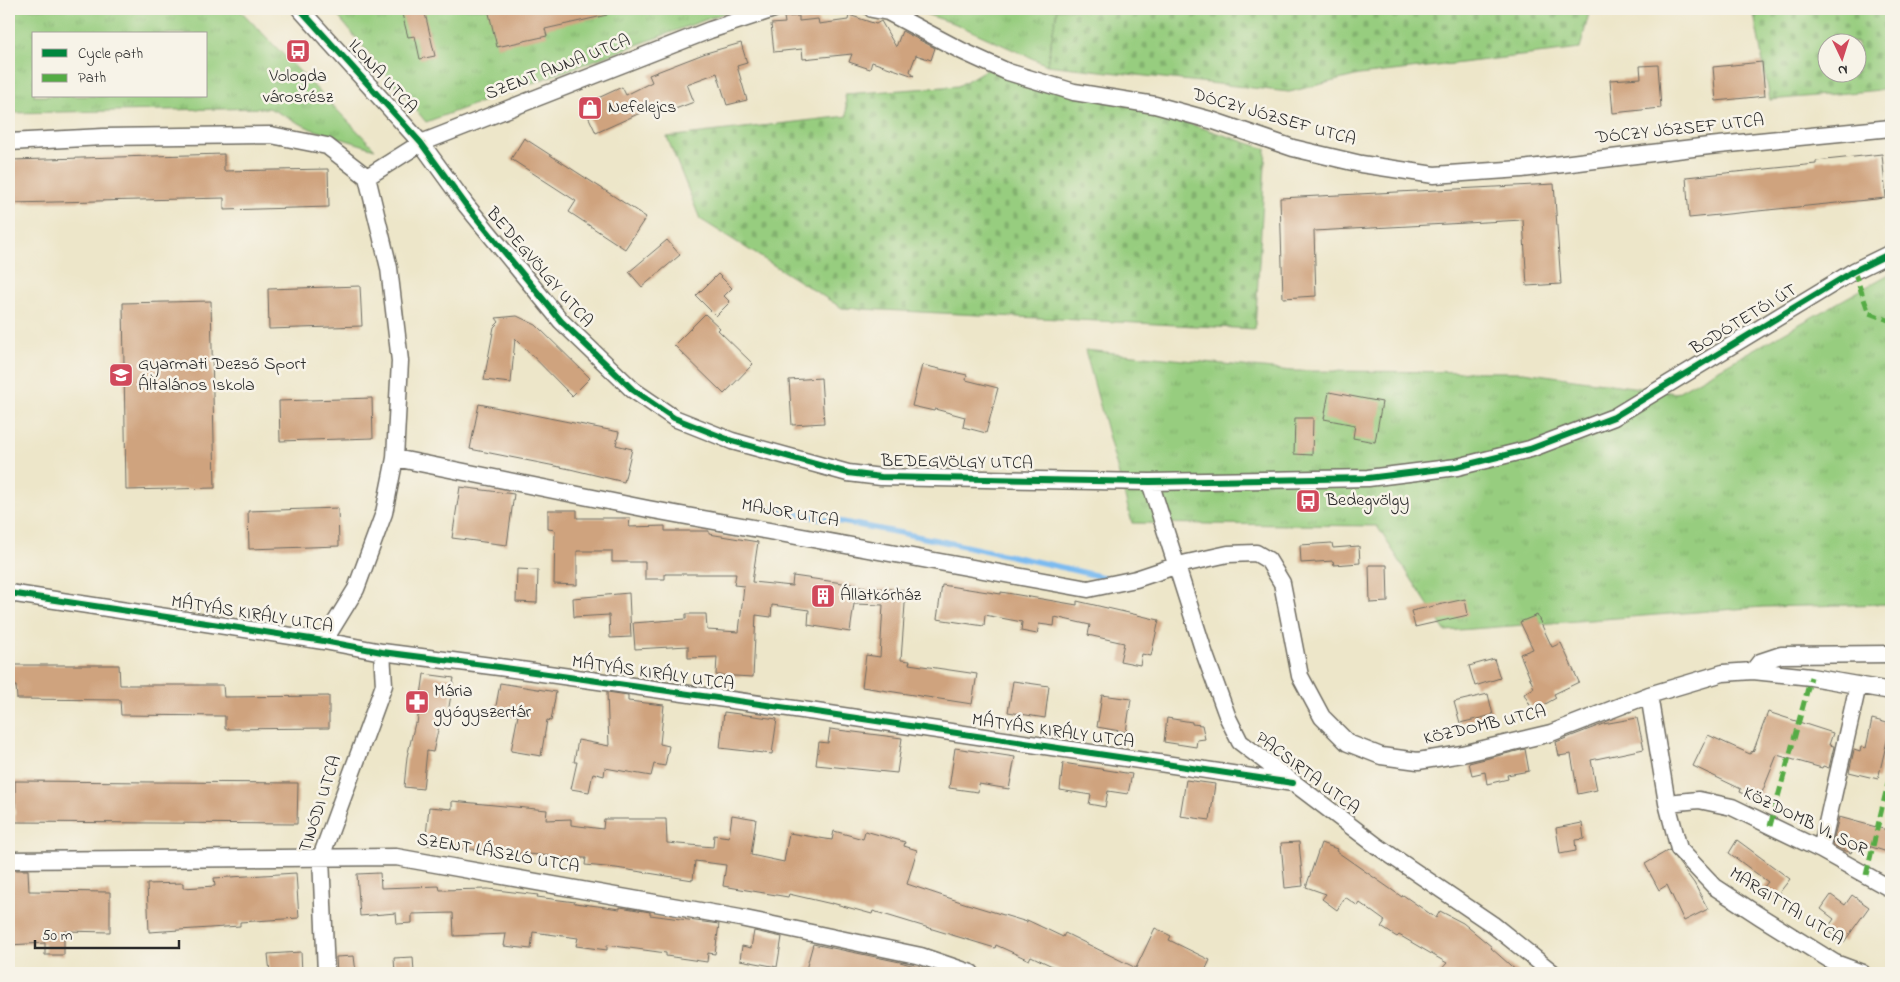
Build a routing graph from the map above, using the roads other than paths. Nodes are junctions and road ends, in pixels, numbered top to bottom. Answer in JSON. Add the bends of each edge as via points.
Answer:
{"nodes":[{"id":1,"x":300,"y":9,"type":"edge"},
{"id":2,"x":774,"y":9,"type":"edge"},
{"id":3,"x":872,"y":9,"type":"edge"},
{"id":4,"x":1891,"y":128,"type":"edge"},
{"id":5,"x":9,"y":142,"type":"edge"},
{"id":6,"x":421,"y":144,"type":"junction"},
{"id":7,"x":366,"y":177,"type":"junction"},
{"id":8,"x":1891,"y":253,"type":"edge"},
{"id":9,"x":1614,"y":417,"type":"joint"},
{"id":10,"x":395,"y":458,"type":"junction"},
{"id":11,"x":1150,"y":482,"type":"junction"},
{"id":12,"x":1178,"y":565,"type":"junction"},
{"id":13,"x":9,"y":593,"type":"edge"},
{"id":14,"x":324,"y":641,"type":"junction"},
{"id":15,"x":382,"y":652,"type":"junction"},
{"id":16,"x":1891,"y":654,"type":"edge"},
{"id":17,"x":1753,"y":671,"type":"junction"},
{"id":18,"x":1858,"y":685,"type":"junction"},
{"id":19,"x":1891,"y":691,"type":"edge"},
{"id":20,"x":1649,"y":696,"type":"junction"},
{"id":21,"x":1292,"y":783,"type":"junction"},
{"id":22,"x":1667,"y":803,"type":"junction"},
{"id":23,"x":1821,"y":850,"type":"junction"},
{"id":24,"x":322,"y":857,"type":"junction"},
{"id":25,"x":9,"y":860,"type":"edge"},
{"id":26,"x":1891,"y":889,"type":"edge"},
{"id":27,"x":326,"y":973,"type":"edge"},
{"id":28,"x":971,"y":973,"type":"edge"},
{"id":29,"x":1553,"y":973,"type":"edge"},
{"id":30,"x":1862,"y":973,"type":"edge"}],
"edges":[{"from":1,"to":6,"type":"street","name":"ILONA UTCA"},
{"from":2,"to":6,"type":"street","name":"SZENT ANNA UTCA","via":[[710,30]]},
{"from":3,"to":4,"type":"street","name":"DÓCZY JÓZSEF UTCA","via":[[888,12],[1008,72],[1074,92],[1155,105],[1293,148],[1361,164],[1434,174],[1522,169]]},
{"from":5,"to":7,"type":"street","via":[[271,135],[327,146]]},
{"from":6,"to":7,"type":"street","name":"SZENT ANNA UTCA"},
{"from":6,"to":11,"type":"street","name":"BEDEGVÖLGY UTCA","via":[[466,205],[561,321],[633,390],[674,418],[732,440],[848,473],[881,477]]},
{"from":7,"to":10,"type":"street","via":[[389,268],[400,361]]},
{"from":8,"to":9,"type":"street","name":"BODÓTETŐI ÚT","via":[[1854,271]]},
{"from":9,"to":11,"type":"street","name":"BEDEGVÖLGY UTCA","via":[[1530,449],[1456,467],[1368,478]]},
{"from":10,"to":12,"type":"street","name":"MAJOR UTCA","via":[[648,509],[1088,589],[1136,579]]},
{"from":10,"to":14,"type":"street","via":[[384,513],[356,589]]},
{"from":11,"to":12,"type":"street","name":"PACSIRTA UTCA"},
{"from":12,"to":20,"type":"street","name":"KÖZDOMB UTCA","via":[[1228,554],[1256,553],[1268,560],[1282,583],[1300,676],[1322,717],[1348,743],[1381,756],[1418,761],[1471,752],[1551,733]]},
{"from":12,"to":21,"type":"street","name":"PACSIRTA UTCA","via":[[1205,655],[1240,742]]},
{"from":13,"to":14,"type":"street","name":"MÁTYÁS KIRÁLY UTCA"},
{"from":14,"to":15,"type":"street","name":"MÁTYÁS KIRÁLY UTCA"},
{"from":15,"to":21,"type":"street","name":"MÁTYÁS KIRÁLY UTCA"},
{"from":15,"to":24,"type":"street","name":"TINÓDI UTCA","via":[[384,685]]},
{"from":16,"to":17,"type":"street","via":[[1780,655],[1760,662]]},
{"from":17,"to":18,"type":"street","name":"KÖZDOMB UTCA"},
{"from":17,"to":20,"type":"street","name":"KÖZDOMB UTCA","via":[[1723,673]]},
{"from":18,"to":19,"type":"street","name":"KÖZDOMB UTCA"},
{"from":18,"to":23,"type":"street"},
{"from":20,"to":22,"type":"street","name":"MARGITTAI UTCA"},
{"from":21,"to":29,"type":"street","name":"PACSIRTA UTCA","via":[[1377,846],[1492,924]]},
{"from":22,"to":23,"type":"street","name":"KÖZDOMB VI. SOR","via":[[1699,800],[1732,807]]},
{"from":22,"to":30,"type":"street","name":"MARGITTAI UTCA","via":[[1680,849],[1715,887],[1835,962]]},
{"from":23,"to":26,"type":"street","name":"KÖZDOMB VI. SOR"},
{"from":24,"to":25,"type":"street","name":"SZENT LÁSZLÓ UTCA"},
{"from":24,"to":27,"type":"street","name":"TINÓDI UTCA"},
{"from":24,"to":28,"type":"street","name":"SZENT LÁSZLÓ UTCA","via":[[396,856],[740,918],[921,956]]}]}
